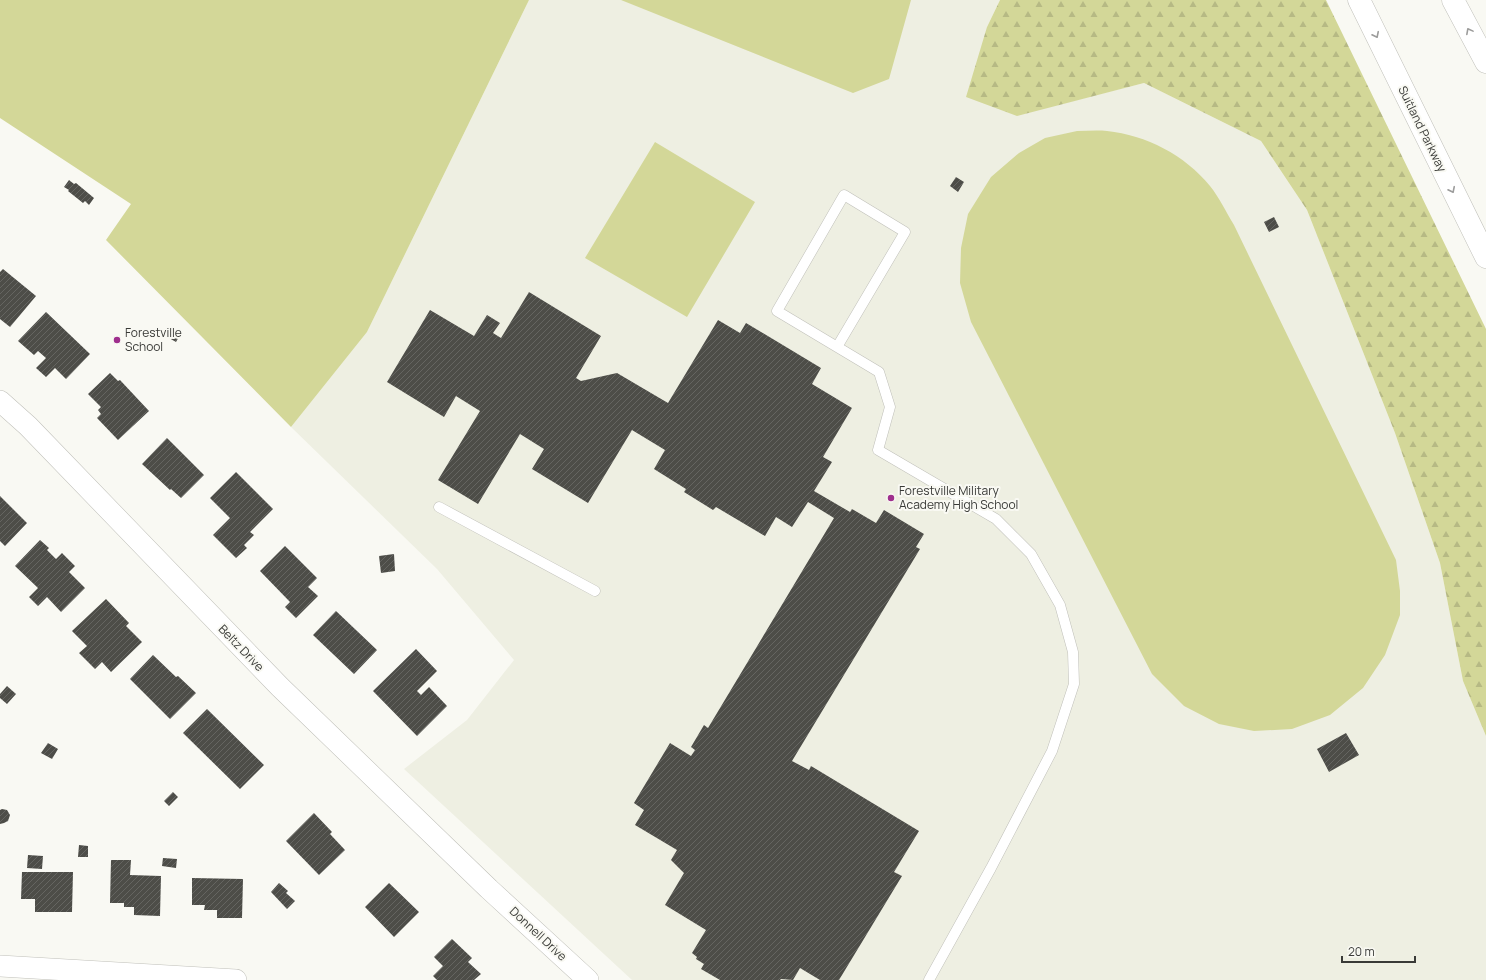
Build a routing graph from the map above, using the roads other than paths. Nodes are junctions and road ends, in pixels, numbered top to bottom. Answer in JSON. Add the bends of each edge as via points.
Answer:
{"nodes":[{"id":1,"x":1359,"y":0,"type":"edge"},
{"id":2,"x":1453,"y":0,"type":"edge"},
{"id":3,"x":1486,"y":62,"type":"edge"},
{"id":4,"x":1486,"y":257,"type":"edge"},
{"id":5,"x":837,"y":347,"type":"junction"},
{"id":6,"x":0,"y":401,"type":"edge"},
{"id":7,"x":439,"y":508,"type":"dead end"},
{"id":8,"x":595,"y":591,"type":"dead end"},
{"id":9,"x":489,"y":888,"type":"joint"},
{"id":10,"x":0,"y":966,"type":"edge"},
{"id":11,"x":236,"y":980,"type":"edge"},
{"id":12,"x":588,"y":980,"type":"edge"},
{"id":13,"x":929,"y":980,"type":"edge"}],
"edges":[{"from":1,"to":4,"type":"highway","name":"Suitland Parkway","one_way":true},
{"from":3,"to":2,"type":"highway","one_way":true},
{"from":5,"to":5,"type":"lane","via":[[777,311],[844,195],[905,232]]},
{"from":5,"to":13,"type":"lane","via":[[879,372],[890,408],[878,450],[996,519],[1031,554],[1060,605],[1073,652],[1074,684],[1052,751]]},
{"from":6,"to":9,"type":"street","name":"Beltz Drive","via":[[28,426],[280,687]]},
{"from":7,"to":8,"type":"lane"},
{"from":9,"to":12,"type":"street","name":"Donnell Drive"},
{"from":10,"to":11,"type":"street"}]}
